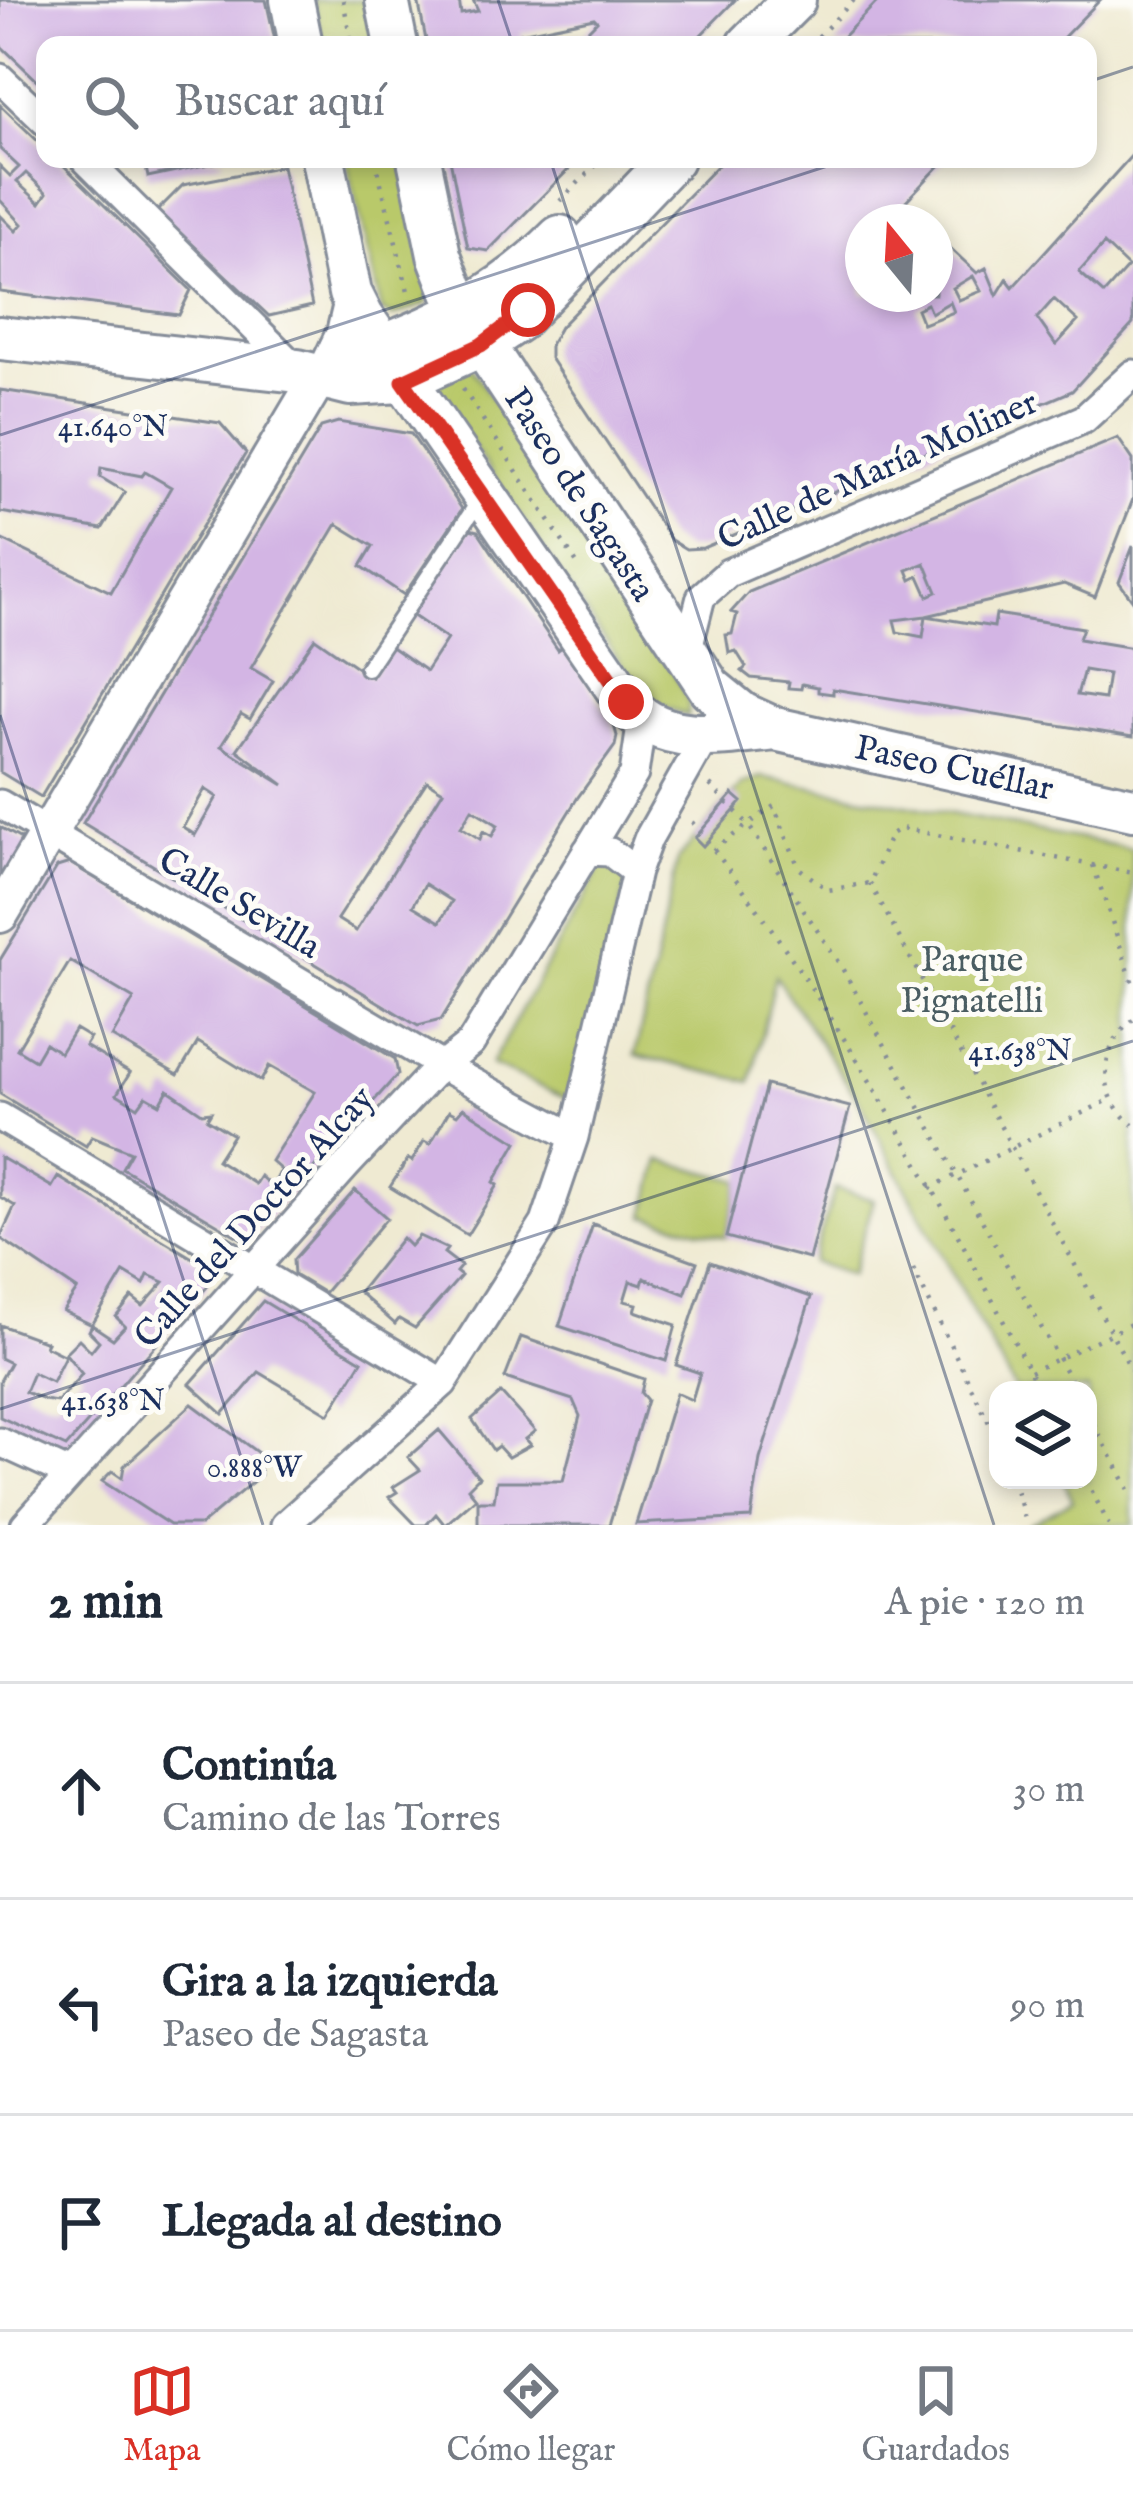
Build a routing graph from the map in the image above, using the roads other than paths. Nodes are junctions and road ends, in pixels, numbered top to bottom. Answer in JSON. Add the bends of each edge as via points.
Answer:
{"nodes":[{"id":1,"x":292,"y":0,"type":"edge"},
{"id":2,"x":387,"y":0,"type":"edge"},
{"id":3,"x":794,"y":0,"type":"edge"},
{"id":4,"x":826,"y":0,"type":"edge"},
{"id":5,"x":299,"y":36,"type":"edge"},
{"id":6,"x":394,"y":36,"type":"edge"},
{"id":7,"x":758,"y":36,"type":"edge"},
{"id":8,"x":791,"y":36,"type":"edge"},
{"id":9,"x":0,"y":78,"type":"edge"},
{"id":10,"x":36,"y":112,"type":"edge"},
{"id":11,"x":95,"y":168,"type":"edge"},
{"id":12,"x":325,"y":168,"type":"edge"},
{"id":13,"x":421,"y":168,"type":"edge"},
{"id":14,"x":628,"y":168,"type":"edge"},
{"id":15,"x":663,"y":168,"type":"edge"},
{"id":16,"x":350,"y":292,"type":"junction"},
{"id":17,"x":471,"y":328,"type":"junction"},
{"id":18,"x":0,"y":338,"type":"edge"},
{"id":19,"x":392,"y":364,"type":"junction"},
{"id":20,"x":314,"y":371,"type":"junction"},
{"id":21,"x":1133,"y":374,"type":"edge"},
{"id":22,"x":484,"y":494,"type":"junction"},
{"id":23,"x":367,"y":668,"type":"dead end"},
{"id":24,"x":698,"y":672,"type":"junction"},
{"id":25,"x":642,"y":719,"type":"junction"},
{"id":26,"x":775,"y":729,"type":"junction"},
{"id":27,"x":706,"y":756,"type":"junction"},
{"id":28,"x":0,"y":803,"type":"edge"},
{"id":29,"x":1133,"y":809,"type":"edge"},
{"id":30,"x":48,"y":832,"type":"junction"},
{"id":31,"x":587,"y":851,"type":"junction"},
{"id":32,"x":636,"y":872,"type":"junction"},
{"id":33,"x":0,"y":914,"type":"edge"},
{"id":34,"x":442,"y":1066,"type":"junction"},
{"id":35,"x":0,"y":1117,"type":"edge"},
{"id":36,"x":574,"y":1137,"type":"junction"},
{"id":37,"x":257,"y":1270,"type":"junction"},
{"id":38,"x":443,"y":1382,"type":"junction"},
{"id":39,"x":0,"y":1442,"type":"edge"},
{"id":40,"x":70,"y":1474,"type":"junction"},
{"id":41,"x":25,"y":1525,"type":"edge"},
{"id":42,"x":285,"y":1525,"type":"edge"}],
"edges":[{"from":1,"to":5,"type":"main road"},
{"from":2,"to":6,"type":"main road"},
{"from":3,"to":7,"type":"main road"},
{"from":4,"to":8,"type":"main road"},
{"from":9,"to":10,"type":"street"},
{"from":11,"to":20,"type":"street"},
{"from":12,"to":16,"type":"main road","name":"Paseo de Sagasta"},
{"from":13,"to":17,"type":"main road","name":"Paseo de Sagasta","via":[[439,255]]},
{"from":14,"to":17,"type":"main road"},
{"from":15,"to":17,"type":"main road","via":[[518,320]]},
{"from":16,"to":19,"type":"main road","name":"Paseo de Sagasta"},
{"from":16,"to":20,"type":"street"},
{"from":17,"to":19,"type":"main road"},
{"from":17,"to":24,"type":"main road","name":"Paseo de Sagasta"},
{"from":18,"to":20,"type":"main road"},
{"from":19,"to":20,"type":"main road","via":[[363,385]]},
{"from":19,"to":22,"type":"main road","name":"Paseo de Sagasta"},
{"from":20,"to":30,"type":"street"},
{"from":21,"to":24,"type":"street","name":"Calle de María Moliner","via":[[1084,419],[728,573],[701,597]]},
{"from":22,"to":23,"type":"lane"},
{"from":22,"to":25,"type":"main road","name":"Paseo de Sagasta"},
{"from":24,"to":26,"type":"main road","name":"Paseo Cuéllar"},
{"from":24,"to":27,"type":"street","name":"Calle de María Moliner"},
{"from":25,"to":27,"type":"main road"},
{"from":25,"to":31,"type":"street","name":"Calle del Doctor Alcay","via":[[639,764]]},
{"from":26,"to":27,"type":"main road","name":"Paseo Cuéllar"},
{"from":26,"to":29,"type":"main road","name":"Paseo Cuéllar"},
{"from":27,"to":32,"type":"street","via":[[648,839]]},
{"from":28,"to":30,"type":"street","name":"Calle Sevilla"},
{"from":30,"to":33,"type":"street"},
{"from":30,"to":34,"type":"street","name":"Calle Sevilla"},
{"from":31,"to":32,"type":"street","via":[[610,852]]},
{"from":31,"to":34,"type":"street","name":"Calle del Doctor Alcay","via":[[471,1043]]},
{"from":32,"to":36,"type":"street"},
{"from":34,"to":36,"type":"street","name":"Calle Sevilla"},
{"from":34,"to":37,"type":"street","name":"Calle del Doctor Alcay"},
{"from":35,"to":37,"type":"street"},
{"from":36,"to":38,"type":"street","via":[[545,1223]]},
{"from":37,"to":38,"type":"street"},
{"from":37,"to":40,"type":"street","name":"Calle del Doctor Alcay"},
{"from":38,"to":42,"type":"street"},
{"from":39,"to":40,"type":"street"},
{"from":40,"to":41,"type":"street","name":"Calle del Doctor Alcay"}]}
